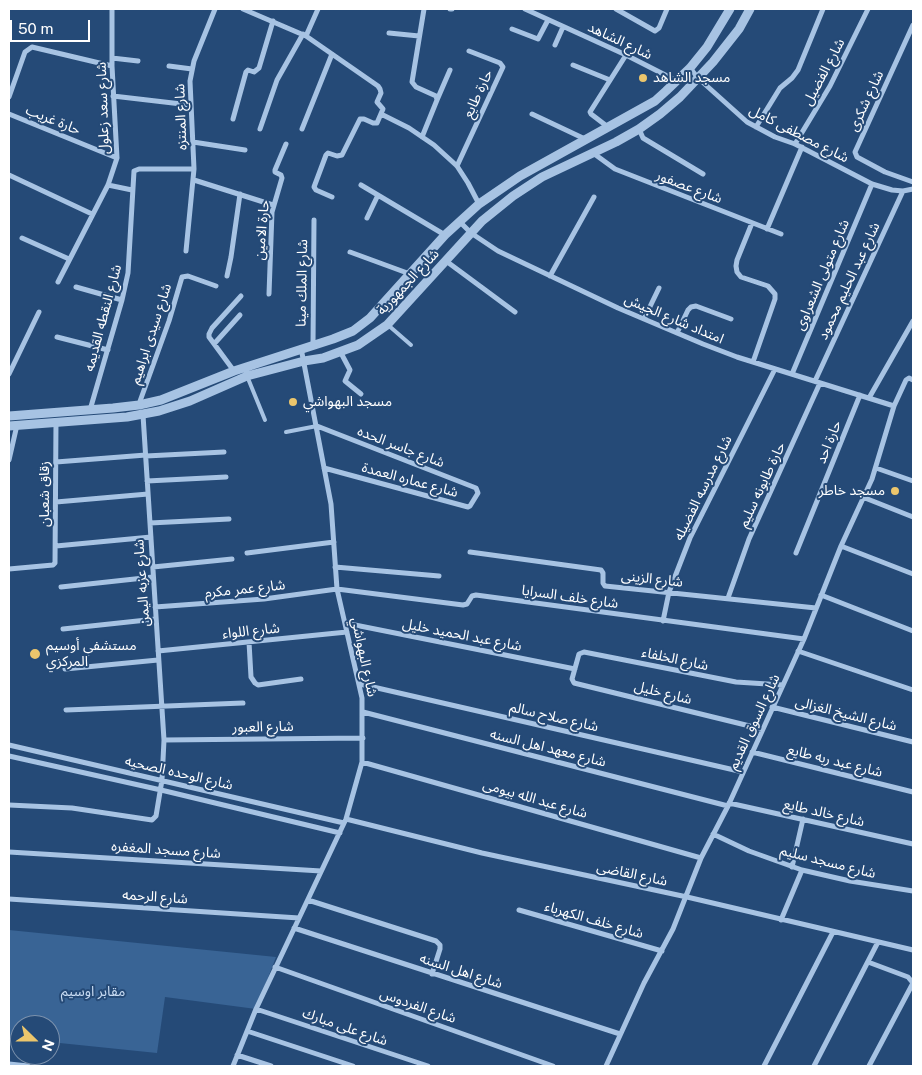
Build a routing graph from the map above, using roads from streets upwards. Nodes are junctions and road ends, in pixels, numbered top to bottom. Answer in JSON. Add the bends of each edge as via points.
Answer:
{"nodes":[{"id":1,"x":112,"y":9,"type":"edge"},
{"id":2,"x":215,"y":9,"type":"edge"},
{"id":3,"x":243,"y":9,"type":"edge"},
{"id":4,"x":318,"y":9,"type":"edge"},
{"id":5,"x":424,"y":9,"type":"edge"},
{"id":6,"x":525,"y":9,"type":"edge"},
{"id":7,"x":616,"y":9,"type":"edge"},
{"id":8,"x":667,"y":9,"type":"edge"},
{"id":9,"x":750,"y":9,"type":"edge"},
{"id":10,"x":823,"y":9,"type":"edge"},
{"id":11,"x":868,"y":9,"type":"edge"},
{"id":12,"x":728,"y":10,"type":"edge"},
{"id":13,"x":548,"y":20,"type":"junction"},
{"id":14,"x":273,"y":21,"type":"junction"},
{"id":15,"x":913,"y":25,"type":"edge"},
{"id":16,"x":563,"y":27,"type":"junction"},
{"id":17,"x":512,"y":29,"type":"dead end"},
{"id":18,"x":388,"y":33,"type":"dead end"},
{"id":19,"x":304,"y":35,"type":"junction"},
{"id":20,"x":419,"y":36,"type":"junction"},
{"id":21,"x":555,"y":45,"type":"dead end"},
{"id":22,"x":469,"y":51,"type":"dead end"},
{"id":23,"x":332,"y":54,"type":"junction"},
{"id":24,"x":626,"y":55,"type":"junction"},
{"id":25,"x":112,"y":58,"type":"junction"},
{"id":26,"x":138,"y":61,"type":"dead end"},
{"id":27,"x":573,"y":65,"type":"dead end"},
{"id":28,"x":112,"y":66,"type":"junction"},
{"id":29,"x":169,"y":66,"type":"dead end"},
{"id":30,"x":690,"y":68,"type":"junction"},
{"id":31,"x":192,"y":69,"type":"junction"},
{"id":32,"x":450,"y":70,"type":"dead end"},
{"id":33,"x":698,"y":78,"type":"junction"},
{"id":34,"x":610,"y":80,"type":"junction"},
{"id":35,"x":677,"y":81,"type":"junction"},
{"id":36,"x":114,"y":96,"type":"junction"},
{"id":37,"x":9,"y":97,"type":"edge"},
{"id":38,"x":437,"y":100,"type":"junction"},
{"id":39,"x":190,"y":104,"type":"junction"},
{"id":40,"x":9,"y":114,"type":"edge"},
{"id":41,"x":381,"y":114,"type":"junction"},
{"id":42,"x":532,"y":114,"type":"dead end"},
{"id":43,"x":233,"y":119,"type":"dead end"},
{"id":44,"x":608,"y":126,"type":"junction"},
{"id":45,"x":756,"y":127,"type":"junction"},
{"id":46,"x":260,"y":129,"type":"dead end"},
{"id":47,"x":302,"y":129,"type":"dead end"},
{"id":48,"x":639,"y":129,"type":"junction"},
{"id":49,"x":422,"y":137,"type":"junction"},
{"id":50,"x":585,"y":139,"type":"junction"},
{"id":51,"x":193,"y":142,"type":"junction"},
{"id":52,"x":286,"y":144,"type":"dead end"},
{"id":53,"x":795,"y":144,"type":"junction"},
{"id":54,"x":802,"y":147,"type":"junction"},
{"id":55,"x":245,"y":150,"type":"dead end"},
{"id":56,"x":593,"y":153,"type":"junction"},
{"id":57,"x":117,"y":158,"type":"junction"},
{"id":58,"x":457,"y":166,"type":"junction"},
{"id":59,"x":194,"y":169,"type":"junction"},
{"id":60,"x":703,"y":174,"type":"dead end"},
{"id":61,"x":9,"y":175,"type":"edge"},
{"id":62,"x":194,"y":180,"type":"junction"},
{"id":63,"x":913,"y":182,"type":"edge"},
{"id":64,"x":872,"y":184,"type":"junction"},
{"id":65,"x":108,"y":185,"type":"junction"},
{"id":66,"x":361,"y":185,"type":"dead end"},
{"id":67,"x":132,"y":190,"type":"junction"},
{"id":68,"x":913,"y":190,"type":"edge"},
{"id":69,"x":903,"y":191,"type":"junction"},
{"id":70,"x":240,"y":194,"type":"junction"},
{"id":71,"x":378,"y":195,"type":"junction"},
{"id":72,"x":332,"y":197,"type":"dead end"},
{"id":73,"x":594,"y":197,"type":"dead end"},
{"id":74,"x":478,"y":204,"type":"junction"},
{"id":75,"x":273,"y":205,"type":"junction"},
{"id":76,"x":92,"y":214,"type":"junction"},
{"id":77,"x":367,"y":218,"type":"dead end"},
{"id":78,"x":314,"y":220,"type":"dead end"},
{"id":79,"x":459,"y":222,"type":"junction"},
{"id":80,"x":752,"y":223,"type":"junction"},
{"id":81,"x":768,"y":229,"type":"junction"},
{"id":82,"x":471,"y":234,"type":"junction"},
{"id":83,"x":782,"y":234,"type":"dead end"},
{"id":84,"x":445,"y":235,"type":"junction"},
{"id":85,"x":22,"y":238,"type":"dead end"},
{"id":86,"x":186,"y":251,"type":"dead end"},
{"id":87,"x":350,"y":252,"type":"dead end"},
{"id":88,"x":69,"y":259,"type":"junction"},
{"id":89,"x":446,"y":261,"type":"junction"},
{"id":90,"x":410,"y":274,"type":"junction"},
{"id":91,"x":227,"y":276,"type":"dead end"},
{"id":92,"x":550,"y":276,"type":"junction"},
{"id":93,"x":58,"y":282,"type":"dead end"},
{"id":94,"x":216,"y":286,"type":"dead end"},
{"id":95,"x":76,"y":287,"type":"dead end"},
{"id":96,"x":659,"y":288,"type":"dead end"},
{"id":97,"x":269,"y":294,"type":"dead end"},
{"id":98,"x":241,"y":296,"type":"dead end"},
{"id":99,"x":122,"y":300,"type":"junction"},
{"id":100,"x":39,"y":312,"type":"dead end"},
{"id":101,"x":515,"y":312,"type":"dead end"},
{"id":102,"x":240,"y":315,"type":"dead end"},
{"id":103,"x":644,"y":319,"type":"junction"},
{"id":104,"x":731,"y":319,"type":"dead end"},
{"id":105,"x":913,"y":321,"type":"edge"},
{"id":106,"x":677,"y":333,"type":"junction"},
{"id":107,"x":57,"y":338,"type":"dead end"},
{"id":108,"x":214,"y":344,"type":"junction"},
{"id":109,"x":313,"y":346,"type":"junction"},
{"id":110,"x":301,"y":348,"type":"junction"},
{"id":111,"x":108,"y":350,"type":"junction"},
{"id":112,"x":341,"y":353,"type":"junction"},
{"id":113,"x":304,"y":361,"type":"junction"},
{"id":114,"x":753,"y":362,"type":"junction"},
{"id":115,"x":775,"y":369,"type":"junction"},
{"id":116,"x":234,"y":371,"type":"junction"},
{"id":117,"x":9,"y":374,"type":"edge"},
{"id":118,"x":792,"y":374,"type":"junction"},
{"id":119,"x":913,"y":380,"type":"edge"},
{"id":120,"x":818,"y":382,"type":"junction"},
{"id":121,"x":361,"y":394,"type":"dead end"},
{"id":122,"x":860,"y":395,"type":"junction"},
{"id":123,"x":869,"y":398,"type":"junction"},
{"id":124,"x":139,"y":405,"type":"junction"},
{"id":125,"x":894,"y":406,"type":"junction"},
{"id":126,"x":90,"y":410,"type":"junction"},
{"id":127,"x":143,"y":415,"type":"junction"},
{"id":128,"x":9,"y":416,"type":"edge"},
{"id":129,"x":56,"y":422,"type":"junction"},
{"id":130,"x":13,"y":426,"type":"edge"},
{"id":131,"x":317,"y":426,"type":"junction"},
{"id":132,"x":224,"y":452,"type":"dead end"},
{"id":133,"x":146,"y":456,"type":"junction"},
{"id":134,"x":9,"y":460,"type":"edge"},
{"id":135,"x":56,"y":462,"type":"junction"},
{"id":136,"x":324,"y":468,"type":"junction"},
{"id":137,"x":876,"y":468,"type":"junction"},
{"id":138,"x":226,"y":477,"type":"dead end"},
{"id":139,"x":147,"y":481,"type":"junction"},
{"id":140,"x":913,"y":481,"type":"edge"},
{"id":141,"x":476,"y":488,"type":"joint"},
{"id":142,"x":148,"y":494,"type":"junction"},
{"id":143,"x":865,"y":498,"type":"junction"},
{"id":144,"x":56,"y":502,"type":"junction"},
{"id":145,"x":913,"y":517,"type":"edge"},
{"id":146,"x":229,"y":519,"type":"dead end"},
{"id":147,"x":150,"y":523,"type":"junction"},
{"id":148,"x":151,"y":537,"type":"junction"},
{"id":149,"x":334,"y":542,"type":"junction"},
{"id":150,"x":56,"y":546,"type":"junction"},
{"id":151,"x":841,"y":546,"type":"junction"},
{"id":152,"x":470,"y":552,"type":"dead end"},
{"id":153,"x":247,"y":553,"type":"dead end"},
{"id":154,"x":796,"y":553,"type":"dead end"},
{"id":155,"x":232,"y":560,"type":"dead end"},
{"id":156,"x":153,"y":567,"type":"junction"},
{"id":157,"x":335,"y":567,"type":"junction"},
{"id":158,"x":9,"y":569,"type":"edge"},
{"id":159,"x":913,"y":574,"type":"edge"},
{"id":160,"x":439,"y":576,"type":"dead end"},
{"id":161,"x":153,"y":577,"type":"junction"},
{"id":162,"x":61,"y":587,"type":"dead end"},
{"id":163,"x":337,"y":589,"type":"junction"},
{"id":164,"x":669,"y":592,"type":"junction"},
{"id":165,"x":822,"y":595,"type":"junction"},
{"id":166,"x":728,"y":598,"type":"junction"},
{"id":167,"x":155,"y":607,"type":"junction"},
{"id":168,"x":816,"y":608,"type":"junction"},
{"id":169,"x":156,"y":619,"type":"junction"},
{"id":170,"x":662,"y":621,"type":"junction"},
{"id":171,"x":345,"y":623,"type":"junction"},
{"id":172,"x":63,"y":629,"type":"dead end"},
{"id":173,"x":913,"y":631,"type":"edge"},
{"id":174,"x":347,"y":632,"type":"junction"},
{"id":175,"x":804,"y":639,"type":"junction"},
{"id":176,"x":249,"y":642,"type":"junction"},
{"id":177,"x":158,"y":651,"type":"junction"},
{"id":178,"x":798,"y":651,"type":"junction"},
{"id":179,"x":158,"y":660,"type":"junction"},
{"id":180,"x":65,"y":669,"type":"dead end"},
{"id":181,"x":575,"y":669,"type":"junction"},
{"id":182,"x":301,"y":679,"type":"dead end"},
{"id":183,"x":360,"y":684,"type":"junction"},
{"id":184,"x":783,"y":685,"type":"junction"},
{"id":185,"x":913,"y":690,"type":"edge"},
{"id":186,"x":243,"y":703,"type":"dead end"},
{"id":187,"x":162,"y":707,"type":"junction"},
{"id":188,"x":772,"y":708,"type":"junction"},
{"id":189,"x":66,"y":710,"type":"dead end"},
{"id":190,"x":363,"y":712,"type":"junction"},
{"id":191,"x":762,"y":729,"type":"junction"},
{"id":192,"x":363,"y":738,"type":"junction"},
{"id":193,"x":164,"y":740,"type":"junction"},
{"id":194,"x":913,"y":742,"type":"edge"},
{"id":195,"x":9,"y":745,"type":"edge"},
{"id":196,"x":752,"y":752,"type":"junction"},
{"id":197,"x":9,"y":756,"type":"edge"},
{"id":198,"x":362,"y":762,"type":"junction"},
{"id":199,"x":743,"y":772,"type":"junction"},
{"id":200,"x":162,"y":780,"type":"junction"},
{"id":201,"x":160,"y":790,"type":"junction"},
{"id":202,"x":913,"y":792,"type":"edge"},
{"id":203,"x":728,"y":804,"type":"junction"},
{"id":204,"x":9,"y":805,"type":"edge"},
{"id":205,"x":803,"y":820,"type":"junction"},
{"id":206,"x":345,"y":821,"type":"junction"},
{"id":207,"x":340,"y":833,"type":"junction"},
{"id":208,"x":713,"y":834,"type":"junction"},
{"id":209,"x":913,"y":844,"type":"edge"},
{"id":210,"x":9,"y":852,"type":"edge"},
{"id":211,"x":701,"y":858,"type":"junction"},
{"id":212,"x":792,"y":867,"type":"junction"},
{"id":213,"x":802,"y":870,"type":"junction"},
{"id":214,"x":321,"y":871,"type":"junction"},
{"id":215,"x":913,"y":891,"type":"edge"},
{"id":216,"x":687,"y":897,"type":"junction"},
{"id":217,"x":9,"y":899,"type":"edge"},
{"id":218,"x":308,"y":900,"type":"junction"},
{"id":219,"x":519,"y":910,"type":"dead end"},
{"id":220,"x":299,"y":918,"type":"junction"},
{"id":221,"x":781,"y":920,"type":"junction"},
{"id":222,"x":294,"y":928,"type":"junction"},
{"id":223,"x":833,"y":932,"type":"junction"},
{"id":224,"x":878,"y":942,"type":"junction"},
{"id":225,"x":913,"y":950,"type":"edge"},
{"id":226,"x":662,"y":951,"type":"junction"},
{"id":227,"x":868,"y":962,"type":"junction"},
{"id":228,"x":275,"y":967,"type":"junction"},
{"id":229,"x":432,"y":974,"type":"junction"},
{"id":230,"x":913,"y":983,"type":"edge"},
{"id":231,"x":256,"y":1009,"type":"junction"},
{"id":232,"x":247,"y":1031,"type":"junction"},
{"id":233,"x":620,"y":1034,"type":"junction"},
{"id":234,"x":237,"y":1055,"type":"junction"},
{"id":235,"x":9,"y":1064,"type":"edge"},
{"id":236,"x":28,"y":1066,"type":"edge"},
{"id":237,"x":233,"y":1066,"type":"edge"},
{"id":238,"x":271,"y":1066,"type":"edge"},
{"id":239,"x":353,"y":1066,"type":"edge"},
{"id":240,"x":428,"y":1066,"type":"edge"},
{"id":241,"x":553,"y":1066,"type":"edge"},
{"id":242,"x":606,"y":1066,"type":"edge"},
{"id":243,"x":764,"y":1066,"type":"edge"},
{"id":244,"x":814,"y":1066,"type":"edge"},
{"id":245,"x":869,"y":1066,"type":"edge"}],
"edges":[{"from":1,"to":25,"type":"street","name":"شارع سعد زعلول"},
{"from":2,"to":31,"type":"street","name":"شارع المنتزه"},
{"from":3,"to":14,"type":"street"},
{"from":4,"to":19,"type":"street"},
{"from":5,"to":20,"type":"street"},
{"from":6,"to":13,"type":"street","name":"شارع الشاهد"},
{"from":7,"to":8,"type":"street","via":[[655,31]]},
{"from":9,"to":33,"type":"street","name":"شارع الجمهورية","via":[[739,29]]},
{"from":10,"to":45,"type":"street","via":[[795,74],[780,88]]},
{"from":11,"to":53,"type":"street","name":"شارع الفضيل","via":[[830,86]]},
{"from":12,"to":30,"type":"street","name":"شارع الجمهورية","via":[[716,35]]},
{"from":13,"to":16,"type":"street","name":"شارع الشاهد"},
{"from":13,"to":17,"type":"street","via":[[538,39]]},
{"from":14,"to":19,"type":"street"},
{"from":14,"to":43,"type":"street","via":[[259,68],[246,72]]},
{"from":15,"to":63,"type":"street","name":"شارع شكرى","via":[[855,152],[857,157],[885,172]]},
{"from":16,"to":21,"type":"street"},
{"from":16,"to":24,"type":"street","name":"شارع الشاهد"},
{"from":18,"to":20,"type":"street"},
{"from":19,"to":23,"type":"street"},
{"from":19,"to":46,"type":"street","via":[[276,80]]},
{"from":20,"to":38,"type":"street","via":[[412,82],[436,96]]},
{"from":22,"to":58,"type":"street","name":"حارة طايع","via":[[503,67]]},
{"from":23,"to":41,"type":"street","via":[[378,86],[382,93],[377,101],[383,107]]},
{"from":23,"to":47,"type":"street"},
{"from":24,"to":34,"type":"street"},
{"from":24,"to":35,"type":"street","name":"شارع الشاهد"},
{"from":25,"to":26,"type":"street"},
{"from":25,"to":28,"type":"street","name":"شارع سعد زعلول"},
{"from":27,"to":34,"type":"street"},
{"from":28,"to":36,"type":"street","name":"شارع سعد زعلول"},
{"from":28,"to":37,"type":"street","via":[[32,47],[25,52]]},
{"from":29,"to":31,"type":"street"},
{"from":30,"to":33,"type":"street","name":"شارع مصطفى كامل"},
{"from":30,"to":35,"type":"street","name":"شارع الجمهورية"},
{"from":31,"to":39,"type":"street","name":"شارع المنتزه"},
{"from":32,"to":38,"type":"street"},
{"from":33,"to":45,"type":"street","name":"شارع مصطفى كامل","via":[[738,116]]},
{"from":33,"to":48,"type":"street","name":"شارع الجمهورية"},
{"from":34,"to":44,"type":"street","via":[[590,112]]},
{"from":35,"to":44,"type":"street","name":"شارع الجمهورية","via":[[655,101]]},
{"from":36,"to":39,"type":"street"},
{"from":36,"to":57,"type":"street","name":"شارع سعد زعلول"},
{"from":38,"to":49,"type":"street"},
{"from":39,"to":51,"type":"street","name":"شارع المنتزه"},
{"from":40,"to":57,"type":"street","name":"حارة غريب"},
{"from":41,"to":49,"type":"street"},
{"from":41,"to":72,"type":"street","via":[[375,124],[360,119],[340,156],[327,154],[314,187]]},
{"from":42,"to":50,"type":"street"},
{"from":44,"to":50,"type":"street","name":"شارع الجمهورية"},
{"from":45,"to":53,"type":"street","name":"شارع مصطفى كامل"},
{"from":48,"to":56,"type":"street","name":"شارع الجمهورية"},
{"from":48,"to":60,"type":"street","via":[[643,138]]},
{"from":49,"to":58,"type":"street"},
{"from":50,"to":74,"type":"street","name":"شارع الجمهورية"},
{"from":51,"to":55,"type":"street"},
{"from":51,"to":59,"type":"street","name":"شارع المنتزه"},
{"from":52,"to":75,"type":"street","name":"حارة الامين","via":[[275,170],[282,178]]},
{"from":53,"to":54,"type":"street","name":"شارع مصطفى كامل"},
{"from":54,"to":64,"type":"street","name":"شارع مصطفى كامل"},
{"from":54,"to":81,"type":"street"},
{"from":56,"to":80,"type":"street","name":"شارع عصفور","via":[[616,169]]},
{"from":56,"to":82,"type":"street","name":"شارع الجمهورية","via":[[520,191],[482,221]]},
{"from":57,"to":65,"type":"street","name":"شارع سعد زعلول"},
{"from":58,"to":74,"type":"street"},
{"from":59,"to":62,"type":"street","name":"شارع المنتزه"},
{"from":59,"to":67,"type":"street","name":"شارع النقطه القديمه","via":[[136,170]]},
{"from":61,"to":76,"type":"street"},
{"from":62,"to":70,"type":"street"},
{"from":62,"to":86,"type":"street","name":"شارع المنتزه"},
{"from":64,"to":69,"type":"street","name":"شارع مصطفى كامل"},
{"from":64,"to":118,"type":"street","name":"شارع متولى الشعراوى"},
{"from":65,"to":67,"type":"street"},
{"from":65,"to":76,"type":"street","name":"شارع سعد زعلول"},
{"from":66,"to":71,"type":"street"},
{"from":67,"to":99,"type":"street","name":"شارع النقطه القديمه","via":[[130,257]]},
{"from":68,"to":69,"type":"street","name":"شارع مصطفى كامل"},
{"from":69,"to":120,"type":"street","name":"شارع عبد الحليم محمود"},
{"from":70,"to":75,"type":"street"},
{"from":70,"to":91,"type":"street"},
{"from":71,"to":77,"type":"street"},
{"from":71,"to":84,"type":"street"},
{"from":73,"to":92,"type":"street"},
{"from":74,"to":79,"type":"street","name":"شارع الجمهورية"},
{"from":75,"to":97,"type":"street","name":"حارة الامين"},
{"from":76,"to":88,"type":"street","name":"شارع سعد زعلول"},
{"from":78,"to":109,"type":"street","name":"شارع الملك مينا"},
{"from":79,"to":82,"type":"street","name":"امتداد شارع الجيش"},
{"from":79,"to":84,"type":"street","name":"شارع الجمهورية"},
{"from":80,"to":81,"type":"street","name":"شارع عصفور"},
{"from":80,"to":114,"type":"street","via":[[737,260],[737,272],[741,277],[768,286],[775,294]]},
{"from":81,"to":83,"type":"street","name":"شارع عصفور"},
{"from":82,"to":89,"type":"street","name":"شارع الجمهورية"},
{"from":82,"to":92,"type":"street","name":"امتداد شارع الجيش"},
{"from":84,"to":90,"type":"street","name":"شارع الجمهورية"},
{"from":85,"to":88,"type":"street"},
{"from":87,"to":90,"type":"street"},
{"from":88,"to":93,"type":"street","name":"شارع سعد زعلول"},
{"from":89,"to":101,"type":"street"},
{"from":89,"to":112,"type":"street","name":"شارع الجمهورية","via":[[387,325]]},
{"from":90,"to":109,"type":"street","name":"شارع الجمهورية","via":[[370,318],[353,330]]},
{"from":92,"to":103,"type":"street","name":"امتداد شارع الجيش"},
{"from":94,"to":124,"type":"street","name":"شارع سيدى ابراهيم","via":[[188,276],[182,277]]},
{"from":95,"to":99,"type":"street"},
{"from":96,"to":103,"type":"street"},
{"from":98,"to":108,"type":"street","via":[[210,331],[209,337]]},
{"from":99,"to":111,"type":"street","name":"شارع النقطه القديمه"},
{"from":100,"to":117,"type":"street"},
{"from":102,"to":108,"type":"street"},
{"from":103,"to":106,"type":"street","name":"امتداد شارع الجيش"},
{"from":104,"to":106,"type":"street","via":[[691,307]]},
{"from":105,"to":123,"type":"street"},
{"from":106,"to":114,"type":"street","name":"امتداد شارع الجيش"},
{"from":107,"to":111,"type":"street"},
{"from":108,"to":116,"type":"street"},
{"from":109,"to":110,"type":"street","name":"شارع الجمهورية"},
{"from":110,"to":113,"type":"street","name":"شارع البهواشي"},
{"from":110,"to":116,"type":"street","name":"شارع الجمهورية"},
{"from":111,"to":126,"type":"street","name":"شارع النقطه القديمه"},
{"from":112,"to":113,"type":"street","name":"شارع الجمهورية"},
{"from":112,"to":121,"type":"street","via":[[350,370],[345,381]]},
{"from":113,"to":127,"type":"street","name":"شارع الجمهورية","via":[[247,376],[175,406]]},
{"from":113,"to":131,"type":"street","name":"شارع البهواشي"},
{"from":114,"to":115,"type":"street","name":"امتداد شارع الجيش"},
{"from":115,"to":118,"type":"street","name":"امتداد شارع الجيش"},
{"from":115,"to":164,"type":"street","name":"شارع مدرسه الفضيله","via":[[690,538]]},
{"from":116,"to":124,"type":"street","name":"شارع الجمهورية"},
{"from":118,"to":120,"type":"street","name":"امتداد شارع الجيش"},
{"from":119,"to":125,"type":"street","name":"شارع السوق القديم","via":[[906,380]]},
{"from":120,"to":122,"type":"street","name":"امتداد شارع الجيش"},
{"from":120,"to":166,"type":"street","name":"حارة طابونه سليم","via":[[749,539]]},
{"from":122,"to":123,"type":"street","name":"امتداد شارع الجيش"},
{"from":122,"to":154,"type":"street","name":"حارة احد"},
{"from":123,"to":125,"type":"street","name":"امتداد شارع الجيش"},
{"from":124,"to":126,"type":"street","name":"شارع الجمهورية"},
{"from":125,"to":137,"type":"street","name":"شارع السوق القديم"},
{"from":126,"to":128,"type":"street","name":"شارع الجمهورية"},
{"from":127,"to":129,"type":"street","name":"شارع الجمهورية"},
{"from":127,"to":133,"type":"street","name":"شارع عزبه اليمن"},
{"from":129,"to":130,"type":"street","name":"شارع الجمهورية"},
{"from":129,"to":135,"type":"street","name":"زقاق شعبان"},
{"from":130,"to":134,"type":"street"},
{"from":131,"to":136,"type":"street","name":"شارع البهواشي"},
{"from":131,"to":141,"type":"street","name":"شارع جاسر الحده"},
{"from":132,"to":133,"type":"street"},
{"from":133,"to":135,"type":"street"},
{"from":133,"to":139,"type":"street","name":"شارع عزبه اليمن"},
{"from":135,"to":144,"type":"street","name":"زقاق شعبان"},
{"from":136,"to":141,"type":"street","name":"شارع عماره العمدة","via":[[468,507],[478,493]]},
{"from":136,"to":149,"type":"street","name":"شارع البهواشي"},
{"from":137,"to":140,"type":"street"},
{"from":137,"to":143,"type":"street","name":"شارع السوق القديم"},
{"from":138,"to":139,"type":"street"},
{"from":139,"to":142,"type":"street","name":"شارع عزبه اليمن"},
{"from":142,"to":144,"type":"street"},
{"from":142,"to":147,"type":"street","name":"شارع عزبه اليمن"},
{"from":143,"to":145,"type":"street"},
{"from":143,"to":151,"type":"street","name":"شارع السوق القديم"},
{"from":144,"to":150,"type":"street","name":"زقاق شعبان"},
{"from":146,"to":147,"type":"street"},
{"from":147,"to":148,"type":"street","name":"شارع عزبه اليمن"},
{"from":148,"to":150,"type":"street"},
{"from":148,"to":156,"type":"street","name":"شارع عزبه اليمن"},
{"from":149,"to":153,"type":"street"},
{"from":149,"to":157,"type":"street","name":"شارع البهواشي"},
{"from":150,"to":158,"type":"street","name":"زقاق شعبان","via":[[53,566]]},
{"from":151,"to":159,"type":"street"},
{"from":151,"to":165,"type":"street","name":"شارع السوق القديم"},
{"from":152,"to":164,"type":"street","name":"شارع الزينى","via":[[601,570],[605,586]]},
{"from":155,"to":156,"type":"street"},
{"from":156,"to":161,"type":"street","name":"شارع عزبه اليمن"},
{"from":157,"to":160,"type":"street"},
{"from":157,"to":163,"type":"street","name":"شارع البهواشي"},
{"from":161,"to":162,"type":"street"},
{"from":161,"to":167,"type":"street","name":"شارع عزبه اليمن"},
{"from":163,"to":167,"type":"street","name":"شارع عمر مكرم","via":[[255,600]]},
{"from":163,"to":170,"type":"street","name":"شارع خلف السرايا","via":[[463,606],[476,596]]},
{"from":163,"to":171,"type":"street","name":"شارع البهواشي"},
{"from":164,"to":166,"type":"street","name":"شارع الزينى"},
{"from":164,"to":170,"type":"street","name":"شارع مدرسه الفضيله"},
{"from":165,"to":168,"type":"street","name":"شارع السوق القديم"},
{"from":165,"to":173,"type":"street"},
{"from":166,"to":168,"type":"street","name":"شارع الزينى"},
{"from":167,"to":169,"type":"street","name":"شارع عزبه اليمن"},
{"from":168,"to":175,"type":"street","name":"شارع السوق القديم"},
{"from":169,"to":172,"type":"street"},
{"from":169,"to":177,"type":"street","name":"شارع عزبه اليمن"},
{"from":170,"to":175,"type":"street","name":"شارع خلف السرايا"},
{"from":171,"to":174,"type":"street","name":"شارع البهواشي"},
{"from":171,"to":181,"type":"street","name":"شارع عبد الحميد خليل"},
{"from":174,"to":176,"type":"street","name":"شارع اللواء"},
{"from":174,"to":183,"type":"street","name":"شارع البهواشي"},
{"from":175,"to":178,"type":"street","name":"شارع السوق القديم"},
{"from":176,"to":177,"type":"street","name":"شارع اللواء"},
{"from":176,"to":182,"type":"street","via":[[251,677],[255,684]]},
{"from":177,"to":179,"type":"street","name":"شارع عزبه اليمن"},
{"from":178,"to":184,"type":"street","name":"شارع السوق القديم"},
{"from":178,"to":185,"type":"street"},
{"from":179,"to":180,"type":"street"},
{"from":179,"to":187,"type":"street","name":"شارع عزبه اليمن"},
{"from":181,"to":184,"type":"street","name":"شارع الخلفاء","via":[[579,654],[584,652],[744,683]]},
{"from":181,"to":191,"type":"street","name":"شارع خليل","via":[[574,683]]},
{"from":183,"to":190,"type":"street","name":"شارع البهواشي"},
{"from":183,"to":199,"type":"street","name":"شارع صلاح سالم"},
{"from":184,"to":188,"type":"street","name":"شارع السوق القديم"},
{"from":186,"to":187,"type":"street"},
{"from":187,"to":189,"type":"street"},
{"from":187,"to":193,"type":"street","name":"شارع عزبه اليمن"},
{"from":188,"to":191,"type":"street","name":"شارع السوق القديم"},
{"from":188,"to":194,"type":"street","name":"شارع الشيخ الغزالى"},
{"from":190,"to":192,"type":"street","name":"شارع البهواشي"},
{"from":190,"to":203,"type":"street","name":"شارع معهد اهل السنه"},
{"from":191,"to":196,"type":"street","name":"شارع السوق القديم"},
{"from":192,"to":193,"type":"street","name":"شارع العبور"},
{"from":192,"to":198,"type":"street","name":"شارع البهواشي"},
{"from":193,"to":200,"type":"street","name":"شارع عزبه اليمن"},
{"from":195,"to":200,"type":"street","name":"شارع الوحده الصحيه"},
{"from":196,"to":199,"type":"street","name":"شارع السوق القديم"},
{"from":196,"to":202,"type":"street","name":"شارع عبد ربه طايع"},
{"from":197,"to":201,"type":"street","name":"شارع الوحده الصحيه"},
{"from":198,"to":206,"type":"street","name":"شارع البهواشي"},
{"from":198,"to":211,"type":"street","name":"شارع عبد الله بيومى"},
{"from":199,"to":203,"type":"street","name":"شارع السوق القديم"},
{"from":200,"to":201,"type":"street","name":"شارع عزبه اليمن"},
{"from":200,"to":206,"type":"street","name":"شارع الوحده الصحيه"},
{"from":201,"to":204,"type":"street","name":"شارع عزبه اليمن","via":[[156,816],[152,820],[72,808]]},
{"from":201,"to":207,"type":"street","name":"شارع الوحده الصحيه"},
{"from":203,"to":205,"type":"street","name":"شارع خالد طايع"},
{"from":203,"to":208,"type":"street","name":"شارع السوق القديم"},
{"from":205,"to":209,"type":"street","name":"شارع خالد طايع"},
{"from":205,"to":212,"type":"street"},
{"from":206,"to":207,"type":"street","name":"شارع البهواشي"},
{"from":206,"to":216,"type":"street","name":"شارع القاضى"},
{"from":207,"to":214,"type":"street","name":"شارع البهواشي"},
{"from":208,"to":211,"type":"street","name":"شارع السوق القديم"},
{"from":208,"to":212,"type":"street","name":"شارع مسجد سليم"},
{"from":210,"to":214,"type":"street","name":"شارع مسجد المغفره"},
{"from":211,"to":216,"type":"street","name":"شارع السوق القديم"},
{"from":212,"to":213,"type":"street","name":"شارع مسجد سليم"},
{"from":213,"to":215,"type":"street","name":"شارع مسجد سليم"},
{"from":213,"to":221,"type":"street"},
{"from":214,"to":218,"type":"street","name":"شارع البهواشي"},
{"from":216,"to":221,"type":"street","name":"شارع القاضى"},
{"from":216,"to":226,"type":"street","name":"شارع السوق القديم"},
{"from":217,"to":220,"type":"street","name":"شارع الرحمه"},
{"from":218,"to":220,"type":"street","name":"شارع البهواشي"},
{"from":218,"to":229,"type":"street","via":[[436,941],[440,949]]},
{"from":219,"to":226,"type":"street","name":"شارع خلف الكهرباء"},
{"from":220,"to":222,"type":"street","name":"شارع البهواشي"},
{"from":221,"to":223,"type":"street","name":"شارع القاضى"},
{"from":222,"to":228,"type":"street","name":"شارع البهواشي"},
{"from":222,"to":229,"type":"street","name":"شارع اهل السنه"},
{"from":223,"to":224,"type":"street","name":"شارع القاضى"},
{"from":223,"to":243,"type":"street"},
{"from":224,"to":225,"type":"street","name":"شارع القاضى"},
{"from":224,"to":227,"type":"street"},
{"from":226,"to":233,"type":"street","name":"شارع السوق القديم"},
{"from":227,"to":230,"type":"street"},
{"from":227,"to":244,"type":"street"},
{"from":228,"to":231,"type":"street","name":"شارع البهواشي"},
{"from":228,"to":241,"type":"street","name":"شارع الفردوس"},
{"from":229,"to":233,"type":"street","name":"شارع اهل السنه"},
{"from":230,"to":245,"type":"street"},
{"from":231,"to":232,"type":"street","name":"شارع البهواشي"},
{"from":231,"to":240,"type":"street","name":"شارع على مبارك"},
{"from":232,"to":234,"type":"street","name":"شارع البهواشي"},
{"from":232,"to":239,"type":"street"},
{"from":233,"to":242,"type":"street","name":"شارع السوق القديم"},
{"from":234,"to":237,"type":"street","name":"شارع البهواشي"},
{"from":234,"to":238,"type":"street"},
{"from":235,"to":236,"type":"street"}]}
